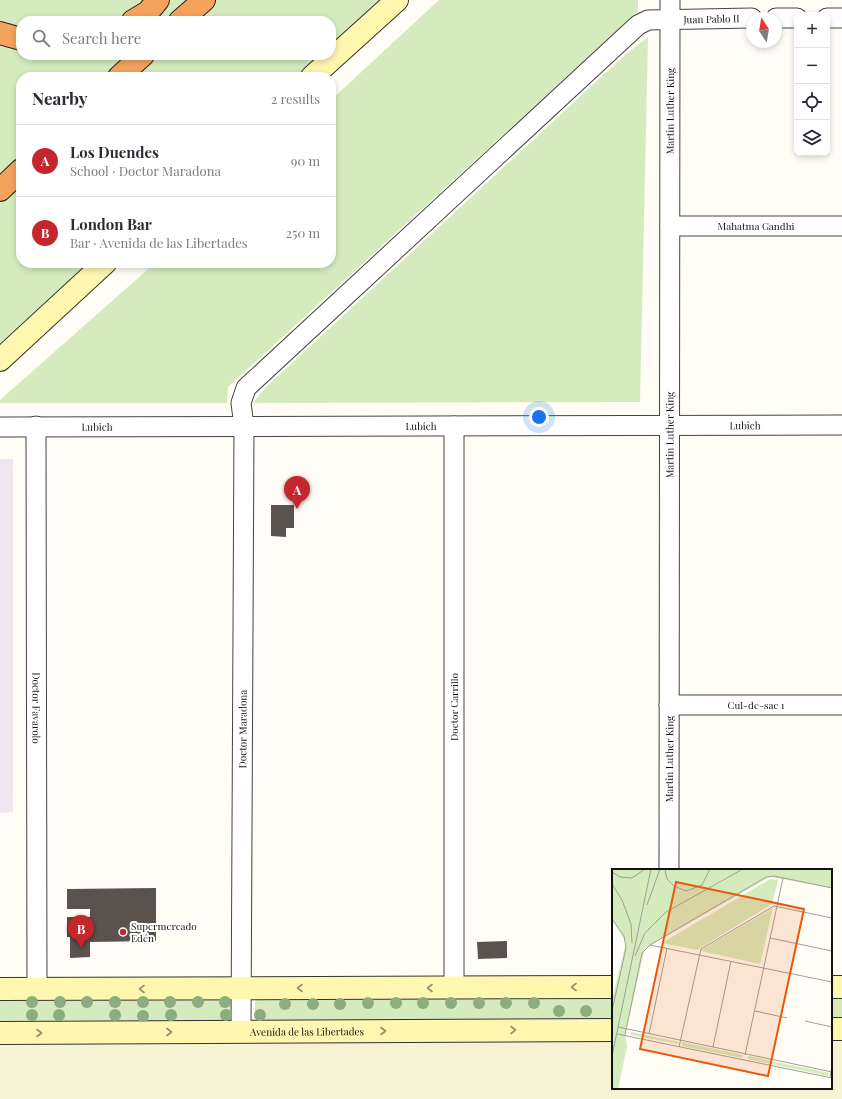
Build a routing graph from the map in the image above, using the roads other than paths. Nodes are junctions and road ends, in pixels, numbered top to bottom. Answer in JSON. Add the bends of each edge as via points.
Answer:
{"nodes":[{"id":1,"x":158,"y":0,"type":"edge"},
{"id":2,"x":204,"y":0,"type":"edge"},
{"id":3,"x":397,"y":0,"type":"edge"},
{"id":4,"x":670,"y":9,"type":"edge"},
{"id":5,"x":141,"y":16,"type":"edge"},
{"id":6,"x":186,"y":16,"type":"edge"},
{"id":7,"x":746,"y":17,"type":"edge"},
{"id":8,"x":782,"y":18,"type":"edge"},
{"id":9,"x":794,"y":18,"type":"edge"},
{"id":10,"x":830,"y":18,"type":"edge"},
{"id":11,"x":842,"y":18,"type":"edge"},
{"id":12,"x":0,"y":33,"type":"edge"},
{"id":13,"x":16,"y":38,"type":"edge"},
{"id":14,"x":336,"y":55,"type":"edge"},
{"id":15,"x":138,"y":60,"type":"edge"},
{"id":16,"x":331,"y":60,"type":"edge"},
{"id":17,"x":125,"y":72,"type":"edge"},
{"id":18,"x":318,"y":72,"type":"edge"},
{"id":19,"x":16,"y":175,"type":"edge"},
{"id":20,"x":0,"y":190,"type":"edge"},
{"id":21,"x":670,"y":226,"type":"junction"},
{"id":22,"x":842,"y":226,"type":"edge"},
{"id":23,"x":100,"y":268,"type":"edge"},
{"id":24,"x":0,"y":360,"type":"edge"},
{"id":25,"x":842,"y":425,"type":"edge"},
{"id":26,"x":36,"y":426,"type":"junction"},
{"id":27,"x":244,"y":426,"type":"junction"},
{"id":28,"x":454,"y":426,"type":"junction"},
{"id":29,"x":670,"y":426,"type":"junction"},
{"id":30,"x":0,"y":428,"type":"edge"},
{"id":31,"x":669,"y":705,"type":"junction"},
{"id":32,"x":842,"y":705,"type":"edge"},
{"id":33,"x":669,"y":869,"type":"edge"},
{"id":34,"x":612,"y":987,"type":"edge"},
{"id":35,"x":241,"y":988,"type":"junction"},
{"id":36,"x":454,"y":988,"type":"junction"},
{"id":37,"x":0,"y":989,"type":"edge"},
{"id":38,"x":37,"y":989,"type":"junction"},
{"id":39,"x":612,"y":1030,"type":"edge"},
{"id":40,"x":241,"y":1032,"type":"junction"},
{"id":41,"x":0,"y":1033,"type":"edge"}],
"edges":[{"from":1,"to":5,"type":"highway"},
{"from":2,"to":6,"type":"highway"},
{"from":3,"to":14,"type":"main road"},
{"from":4,"to":7,"type":"street","name":"Juan Pablo II"},
{"from":4,"to":21,"type":"street","name":"Martin Luther King"},
{"from":4,"to":27,"type":"street","name":"Juan Pablo II","via":[[638,25],[246,388],[241,403]]},
{"from":8,"to":9,"type":"street"},
{"from":10,"to":11,"type":"street"},
{"from":12,"to":13,"type":"highway"},
{"from":15,"to":17,"type":"highway"},
{"from":16,"to":18,"type":"main road"},
{"from":19,"to":20,"type":"highway"},
{"from":21,"to":22,"type":"street","name":"Mahatma Gandhi"},
{"from":21,"to":29,"type":"street","name":"Martin Luther King"},
{"from":23,"to":24,"type":"main road"},
{"from":25,"to":29,"type":"street","name":"Lubich"},
{"from":26,"to":27,"type":"street","name":"Lubich"},
{"from":26,"to":30,"type":"street","name":"Lubich"},
{"from":26,"to":38,"type":"street","name":"Doctor Favarolo"},
{"from":27,"to":28,"type":"street","name":"Lubich"},
{"from":27,"to":35,"type":"street","name":"Doctor Maradona"},
{"from":28,"to":29,"type":"street","name":"Lubich"},
{"from":28,"to":36,"type":"street","name":"Doctor Carrillo"},
{"from":29,"to":31,"type":"street","name":"Martin Luther King"},
{"from":31,"to":32,"type":"street","name":"Cul-de-sac 1"},
{"from":31,"to":33,"type":"street","name":"Martin Luther King"},
{"from":34,"to":36,"type":"main road","one_way":true},
{"from":36,"to":35,"type":"main road","one_way":true},
{"from":35,"to":38,"type":"main road","one_way":true},
{"from":35,"to":40,"type":"street","name":"Doctor Maradona"},
{"from":37,"to":38,"type":"main road"},
{"from":40,"to":39,"type":"main road","name":"Avenida de las Libertades","one_way":true},
{"from":41,"to":40,"type":"main road","name":"Avenida de las Libertades","one_way":true}]}
